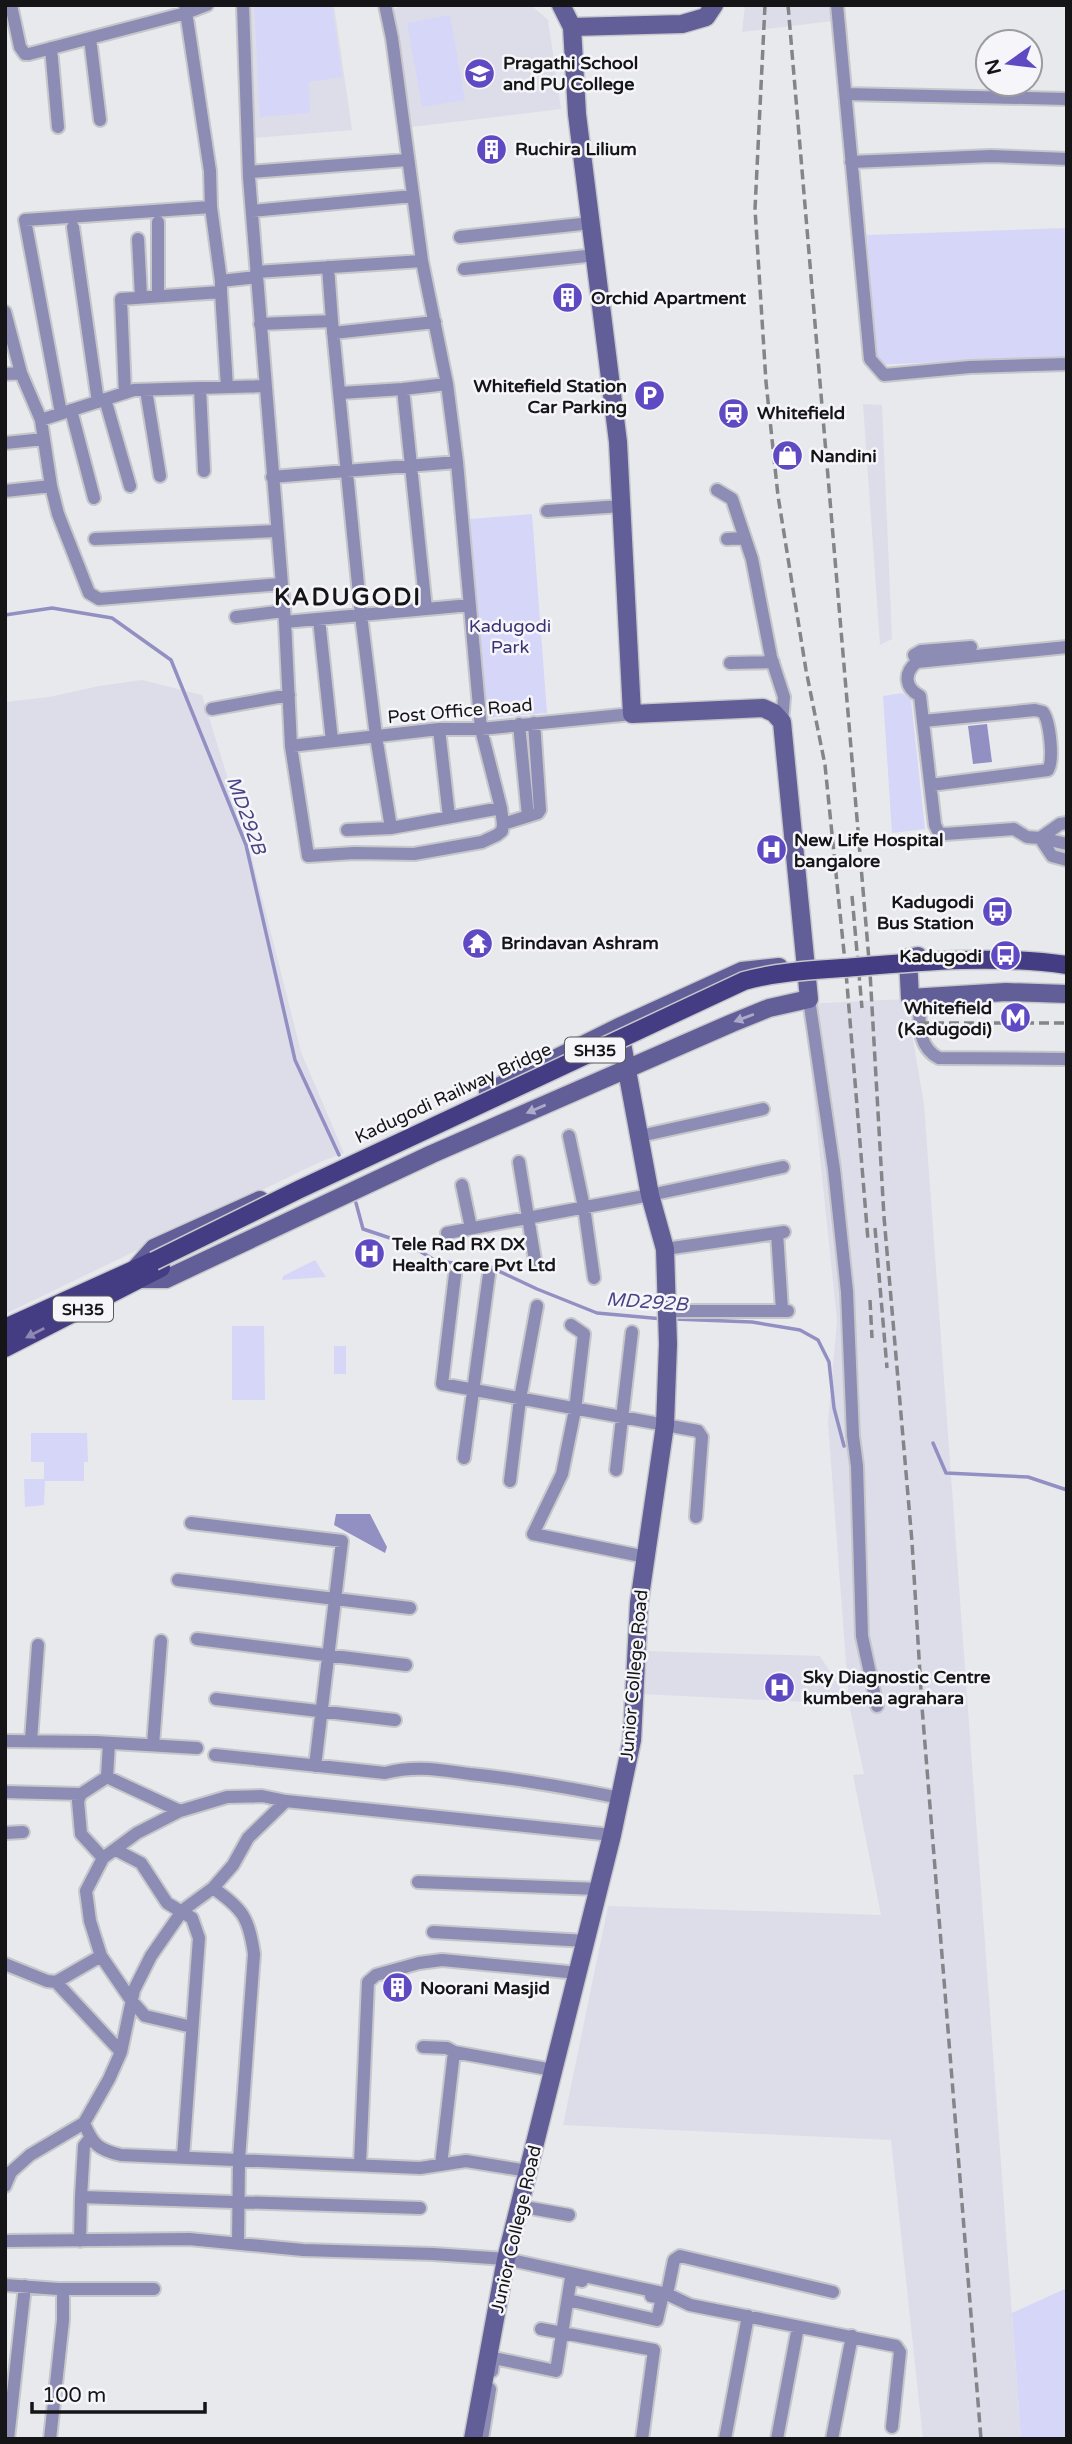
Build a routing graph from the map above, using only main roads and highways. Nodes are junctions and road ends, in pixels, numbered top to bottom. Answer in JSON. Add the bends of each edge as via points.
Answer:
{"nodes":[{"id":1,"x":1067,"y":964,"type":"edge"},
{"id":2,"x":1067,"y":976,"type":"edge"},
{"id":3,"x":157,"y":1265,"type":"junction"},
{"id":4,"x":139,"y":1274,"type":"junction"},
{"id":5,"x":5,"y":1328,"type":"edge"},
{"id":6,"x":5,"y":1348,"type":"edge"}],
"edges":[{"from":1,"to":3,"type":"main road","name":"Kadugodi Railway Bridge","number":"SH35","bridge":true,"via":[[940,960],[776,973],[744,981],[322,1178]]},
{"from":2,"to":3,"type":"main road","number":"SH35","via":[[983,968],[747,989]]},
{"from":3,"to":4,"type":"main road","number":"SH35"},
{"from":4,"to":5,"type":"main road","number":"SH35"},
{"from":4,"to":6,"type":"main road","number":"SH35","one_way":true}]}
